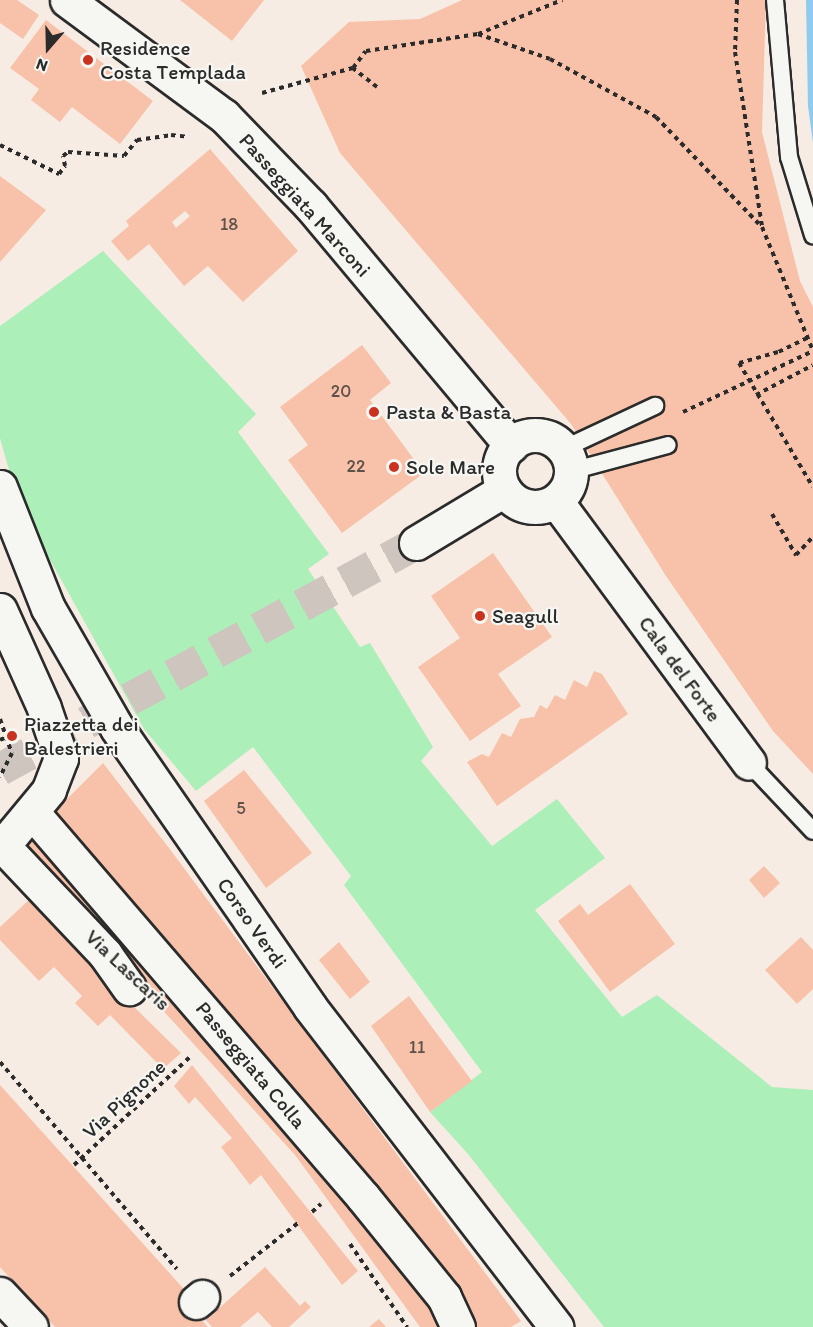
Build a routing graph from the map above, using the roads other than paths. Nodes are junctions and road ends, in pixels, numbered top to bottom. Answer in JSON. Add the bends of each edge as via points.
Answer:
{"nodes":[{"id":1,"x":66,"y":0,"type":"edge"},
{"id":2,"x":775,"y":0,"type":"edge"},
{"id":3,"x":813,"y":235,"type":"edge"},
{"id":4,"x":655,"y":406,"type":"dead end"},
{"id":5,"x":510,"y":445,"type":"junction"},
{"id":6,"x":668,"y":445,"type":"dead end"},
{"id":7,"x":567,"y":460,"type":"junction"},
{"id":8,"x":0,"y":487,"type":"edge"},
{"id":9,"x":504,"y":490,"type":"junction"},
{"id":10,"x":556,"y":501,"type":"junction"},
{"id":11,"x":416,"y":543,"type":"tunnel mouth"},
{"id":12,"x":0,"y":610,"type":"edge"},
{"id":13,"x":749,"y":763,"type":"joint"},
{"id":14,"x":32,"y":812,"type":"junction"},
{"id":15,"x":813,"y":831,"type":"edge"},
{"id":16,"x":1,"y":848,"type":"edge"},
{"id":17,"x":129,"y":988,"type":"dead end"},
{"id":18,"x":0,"y":1294,"type":"edge"},
{"id":19,"x":31,"y":1327,"type":"edge"},
{"id":20,"x":458,"y":1327,"type":"edge"},
{"id":21,"x":556,"y":1327,"type":"edge"}],
"edges":[{"from":1,"to":5,"type":"street","name":"Passeggiata Marconi","via":[[224,116],[311,206]]},
{"from":2,"to":3,"type":"lane","via":[[789,157]]},
{"from":4,"to":7,"type":"lane"},
{"from":5,"to":7,"type":"street","via":[[533,435],[555,441]]},
{"from":5,"to":9,"type":"street","via":[[500,466]]},
{"from":6,"to":7,"type":"lane"},
{"from":7,"to":10,"type":"street","via":[[564,493]]},
{"from":8,"to":21,"type":"street","name":"Corso Verdi","via":[[48,608],[117,728],[310,1007]]},
{"from":9,"to":10,"type":"street","via":[[523,505],[534,507]]},
{"from":9,"to":11,"type":"street"},
{"from":10,"to":13,"type":"street","name":"Cala del Forte"},
{"from":12,"to":14,"type":"street","via":[[44,708],[61,758],[49,790]]},
{"from":13,"to":15,"type":"lane","name":"Cala del Forte"},
{"from":14,"to":16,"type":"street"},
{"from":14,"to":20,"type":"street","name":"Passeggiata Colla","via":[[363,1197],[444,1297]]},
{"from":16,"to":17,"type":"street","via":[[105,954]]},
{"from":18,"to":19,"type":"street"}]}
